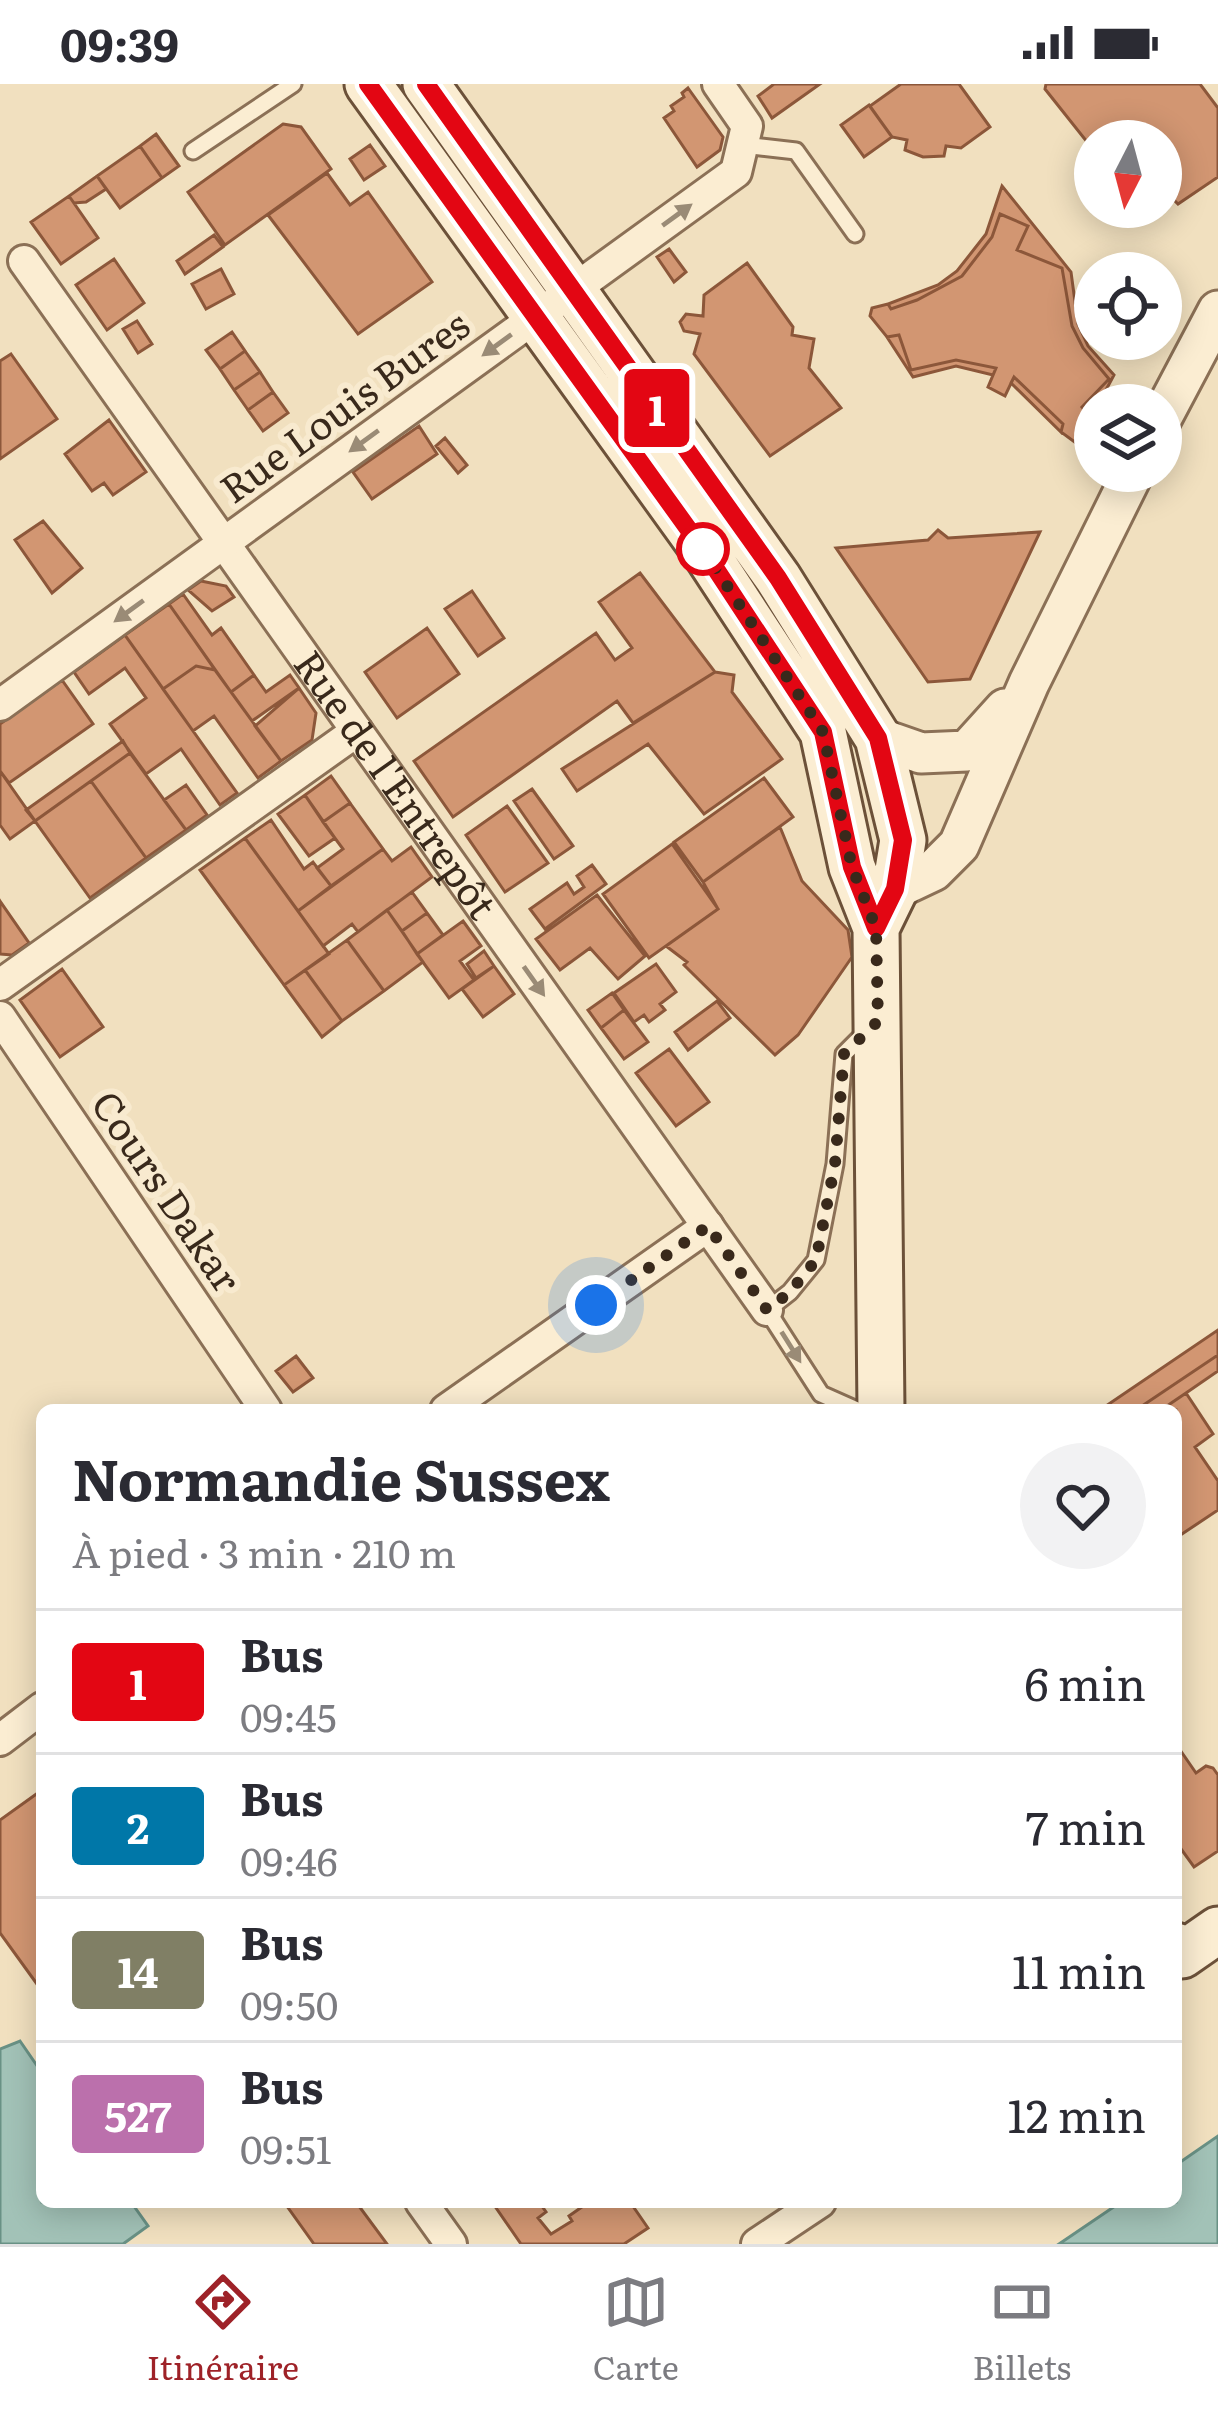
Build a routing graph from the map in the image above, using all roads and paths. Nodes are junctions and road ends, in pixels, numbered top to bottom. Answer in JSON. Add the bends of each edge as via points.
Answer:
{"nodes":[{"id":1,"x":293,"y":84,"type":"edge"},
{"id":2,"x":368,"y":84,"type":"edge"},
{"id":3,"x":426,"y":84,"type":"edge"},
{"id":4,"x":718,"y":84,"type":"edge"},
{"id":5,"x":193,"y":151,"type":"dead end"},
{"id":6,"x":740,"y":159,"type":"junction"},
{"id":7,"x":855,"y":234,"type":"dead end"},
{"id":8,"x":24,"y":261,"type":"dead end"},
{"id":9,"x":573,"y":290,"type":"junction"},
{"id":10,"x":1218,"y":311,"type":"edge"},
{"id":11,"x":534,"y":318,"type":"junction"},
{"id":12,"x":1179,"y":384,"type":"edge"},
{"id":13,"x":1124,"y":492,"type":"edge"},
{"id":14,"x":224,"y":542,"type":"junction"},
{"id":15,"x":1029,"y":683,"type":"junction"},
{"id":16,"x":0,"y":705,"type":"edge"},
{"id":17,"x":357,"y":731,"type":"junction"},
{"id":18,"x":878,"y":738,"type":"junction"},
{"id":19,"x":885,"y":909,"type":"junction"},
{"id":20,"x":0,"y":985,"type":"edge"},
{"id":21,"x":0,"y":1017,"type":"edge"},
{"id":22,"x":878,"y":1021,"type":"junction"},
{"id":23,"x":708,"y":1226,"type":"junction"},
{"id":24,"x":767,"y":1310,"type":"junction"},
{"id":25,"x":262,"y":1404,"type":"edge"},
{"id":26,"x":455,"y":1404,"type":"edge"},
{"id":27,"x":844,"y":1404,"type":"edge"},
{"id":28,"x":881,"y":1404,"type":"edge"},
{"id":29,"x":36,"y":1713,"type":"edge"},
{"id":30,"x":0,"y":1740,"type":"edge"},
{"id":31,"x":425,"y":2208,"type":"edge"},
{"id":32,"x":801,"y":2208,"type":"edge"},
{"id":33,"x":451,"y":2244,"type":"edge"},
{"id":34,"x":757,"y":2244,"type":"edge"}],
"edges":[{"from":1,"to":5,"type":"lane"},
{"from":2,"to":11,"type":"main road"},
{"from":3,"to":9,"type":"main road"},
{"from":4,"to":6,"type":"street","via":[[747,126]]},
{"from":6,"to":7,"type":"lane","via":[[796,151]]},
{"from":9,"to":6,"type":"street","name":"Rue Louis Bures","one_way":true},
{"from":8,"to":14,"type":"street","name":"Rue de l'Entrepôt"},
{"from":9,"to":11,"type":"street","name":"Rue Louis Bures"},
{"from":9,"to":18,"type":"main road","via":[[778,578]]},
{"from":10,"to":12,"type":"street"},
{"from":11,"to":14,"type":"street","name":"Rue Louis Bures","one_way":true},
{"from":11,"to":19,"type":"main road","via":[[702,548],[823,732],[852,867]]},
{"from":13,"to":15,"type":"street"},
{"from":14,"to":16,"type":"street","name":"Rue Louis Bures","one_way":true},
{"from":14,"to":17,"type":"street","name":"Rue de l'Entrepôt"},
{"from":15,"to":18,"type":"street","via":[[968,751],[921,753]]},
{"from":15,"to":19,"type":"street","via":[[959,845]]},
{"from":17,"to":20,"type":"street"},
{"from":17,"to":23,"type":"street","name":"Rue de l'Entrepôt","one_way":true},
{"from":18,"to":19,"type":"main road","via":[[903,840]]},
{"from":19,"to":22,"type":"main road"},
{"from":21,"to":25,"type":"street","name":"Cours Dakar"},
{"from":22,"to":24,"type":"lane","via":[[844,1054],[816,1260]]},
{"from":22,"to":28,"type":"main road"},
{"from":23,"to":24,"type":"street","name":"Rue de l'Entrepôt"},
{"from":23,"to":26,"type":"street"},
{"from":24,"to":27,"type":"lane","one_way":true,"via":[[821,1394]]},
{"from":29,"to":30,"type":"street"},
{"from":31,"to":33,"type":"street"},
{"from":32,"to":34,"type":"street"}]}
